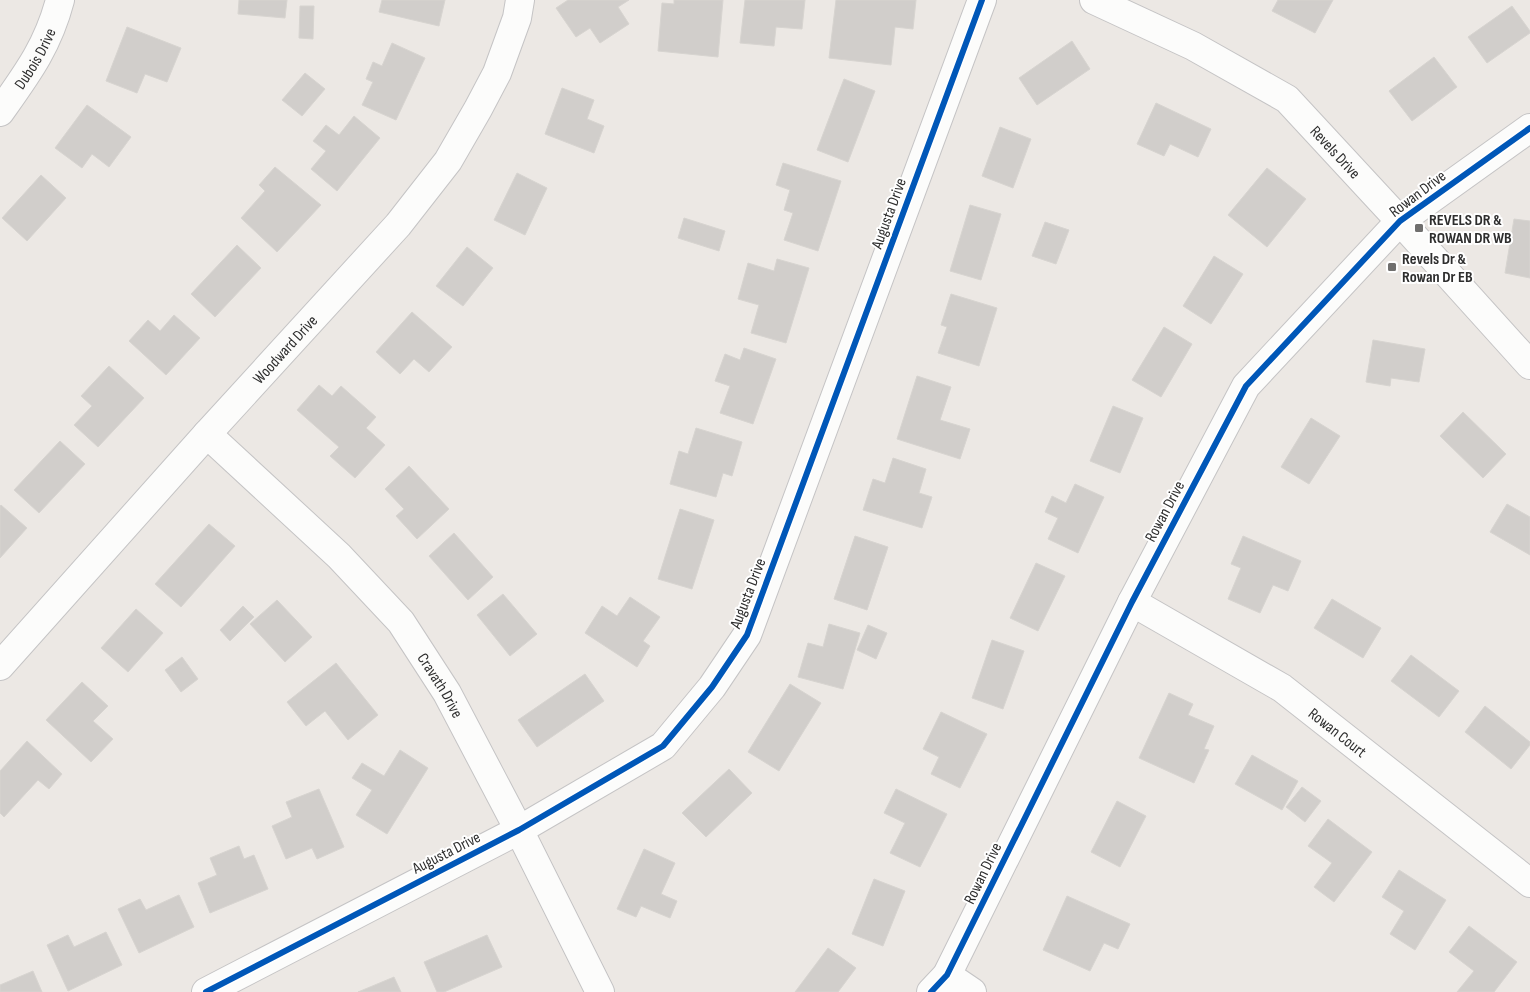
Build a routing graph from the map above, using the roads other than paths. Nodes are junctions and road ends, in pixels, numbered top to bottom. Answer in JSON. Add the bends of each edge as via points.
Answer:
{"nodes":[{"id":1,"x":60,"y":0,"type":"edge"},
{"id":2,"x":520,"y":0,"type":"edge"},
{"id":3,"x":982,"y":0,"type":"edge"},
{"id":4,"x":1094,"y":0,"type":"edge"},
{"id":5,"x":0,"y":112,"type":"edge"},
{"id":6,"x":1530,"y":128,"type":"edge"},
{"id":7,"x":1400,"y":221,"type":"junction"},
{"id":8,"x":1530,"y":365,"type":"edge"},
{"id":9,"x":207,"y":434,"type":"junction"},
{"id":10,"x":1132,"y":602,"type":"junction"},
{"id":11,"x":0,"y":666,"type":"edge"},
{"id":12,"x":519,"y":830,"type":"junction"},
{"id":13,"x":1530,"y":882,"type":"edge"},
{"id":14,"x":939,"y":984,"type":"edge"},
{"id":15,"x":206,"y":992,"type":"edge"},
{"id":16,"x":600,"y":992,"type":"edge"},
{"id":17,"x":972,"y":992,"type":"edge"}],
"edges":[{"from":1,"to":5,"type":"street","name":"Dubois Drive","via":[[42,50]]},
{"from":2,"to":9,"type":"street","name":"Woodward Drive","via":[[517,18],[497,73],[448,161],[398,226]]},
{"from":3,"to":12,"type":"street","name":"Augusta Drive","via":[[747,635],[712,687],[663,746]]},
{"from":4,"to":7,"type":"street","name":"Revels Drive","via":[[1193,46],[1287,98]]},
{"from":6,"to":7,"type":"street","name":"Rowan Drive"},
{"from":7,"to":8,"type":"street","name":"Revels Drive"},
{"from":7,"to":10,"type":"street","name":"Rowan Drive","via":[[1246,386]]},
{"from":9,"to":11,"type":"street","name":"Woodward Drive"},
{"from":9,"to":12,"type":"street","name":"Cravath Drive","via":[[339,556],[401,622],[447,693]]},
{"from":10,"to":13,"type":"street","name":"Rowan Court","via":[[1282,688]]},
{"from":10,"to":14,"type":"street","name":"Rowan Drive"},
{"from":12,"to":15,"type":"street","name":"Augusta Drive"},
{"from":12,"to":16,"type":"street","name":"Cravath Drive"},
{"from":14,"to":17,"type":"street"}]}
